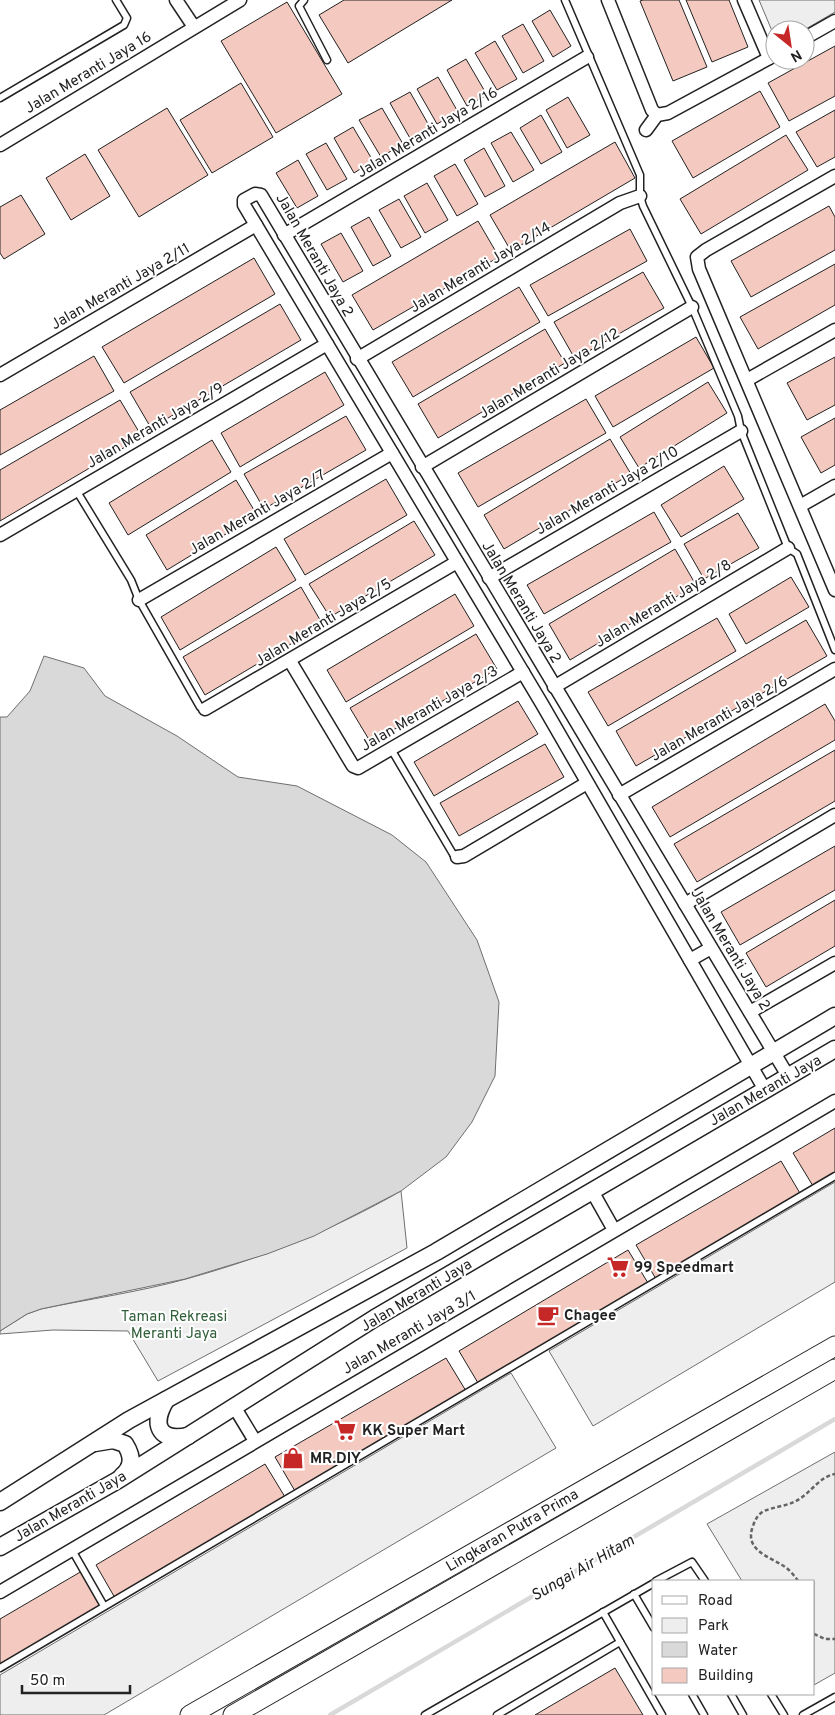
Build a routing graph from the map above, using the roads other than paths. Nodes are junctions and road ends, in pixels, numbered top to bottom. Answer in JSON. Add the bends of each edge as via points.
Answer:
{"nodes":[{"id":1,"x":116,"y":0,"type":"edge"},
{"id":2,"x":176,"y":0,"type":"edge"},
{"id":3,"x":240,"y":0,"type":"edge"},
{"id":4,"x":304,"y":0,"type":"edge"},
{"id":5,"x":565,"y":0,"type":"edge"},
{"id":6,"x":608,"y":0,"type":"edge"},
{"id":7,"x":744,"y":0,"type":"edge"},
{"id":8,"x":835,"y":21,"type":"edge"},
{"id":9,"x":194,"y":27,"type":"junction"},
{"id":10,"x":815,"y":32,"type":"edge"},
{"id":11,"x":765,"y":43,"type":"edge"},
{"id":12,"x":587,"y":57,"type":"junction"},
{"id":13,"x":327,"y":60,"type":"dead end"},
{"id":14,"x":765,"y":61,"type":"edge"},
{"id":15,"x":0,"y":98,"type":"edge"},
{"id":16,"x":657,"y":115,"type":"junction"},
{"id":17,"x":646,"y":130,"type":"dead end"},
{"id":18,"x":0,"y":145,"type":"edge"},
{"id":19,"x":835,"y":176,"type":"edge"},
{"id":20,"x":640,"y":196,"type":"junction"},
{"id":21,"x":256,"y":225,"type":"junction"},
{"id":22,"x":284,"y":235,"type":"junction"},
{"id":23,"x":692,"y":307,"type":"junction"},
{"id":24,"x":835,"y":330,"type":"edge"},
{"id":25,"x":327,"y":344,"type":"junction"},
{"id":26,"x":357,"y":359,"type":"junction"},
{"id":27,"x":0,"y":375,"type":"edge"},
{"id":28,"x":747,"y":380,"type":"junction"},
{"id":29,"x":741,"y":431,"type":"junction"},
{"id":30,"x":392,"y":453,"type":"junction"},
{"id":31,"x":422,"y":467,"type":"junction"},
{"id":32,"x":835,"y":486,"type":"edge"},
{"id":33,"x":76,"y":490,"type":"junction"},
{"id":34,"x":800,"y":506,"type":"junction"},
{"id":35,"x":456,"y":523,"type":"junction"},
{"id":36,"x":440,"y":533,"type":"junction"},
{"id":37,"x":0,"y":535,"type":"edge"},
{"id":38,"x":788,"y":548,"type":"junction"},
{"id":39,"x":457,"y":562,"type":"junction"},
{"id":40,"x":489,"y":578,"type":"junction"},
{"id":41,"x":835,"y":590,"type":"edge"},
{"id":42,"x":139,"y":600,"type":"junction"},
{"id":43,"x":835,"y":650,"type":"edge"},
{"id":44,"x":290,"y":661,"type":"junction"},
{"id":45,"x":835,"y":669,"type":"edge"},
{"id":46,"x":523,"y":672,"type":"junction"},
{"id":47,"x":554,"y":687,"type":"junction"},
{"id":48,"x":204,"y":709,"type":"joint"},
{"id":49,"x":585,"y":738,"type":"junction"},
{"id":50,"x":567,"y":748,"type":"junction"},
{"id":51,"x":391,"y":749,"type":"junction"},
{"id":52,"x":587,"y":783,"type":"junction"},
{"id":53,"x":619,"y":795,"type":"junction"},
{"id":54,"x":835,"y":815,"type":"edge"},
{"id":55,"x":457,"y":857,"type":"joint"},
{"id":56,"x":685,"y":904,"type":"junction"},
{"id":57,"x":711,"y":948,"type":"junction"},
{"id":58,"x":690,"y":960,"type":"junction"},
{"id":59,"x":835,"y":963,"type":"edge"},
{"id":60,"x":750,"y":1012,"type":"junction"},
{"id":61,"x":835,"y":1016,"type":"edge"},
{"id":62,"x":835,"y":1049,"type":"edge"},
{"id":63,"x":774,"y":1052,"type":"junction"},
{"id":64,"x":751,"y":1066,"type":"junction"},
{"id":65,"x":788,"y":1076,"type":"junction"},
{"id":66,"x":765,"y":1090,"type":"junction"},
{"id":67,"x":835,"y":1101,"type":"edge"},
{"id":68,"x":835,"y":1176,"type":"edge"},
{"id":69,"x":592,"y":1191,"type":"junction"},
{"id":70,"x":614,"y":1230,"type":"junction"},
{"id":71,"x":835,"y":1346,"type":"edge"},
{"id":72,"x":835,"y":1368,"type":"edge"},
{"id":73,"x":166,"y":1400,"type":"junction"},
{"id":74,"x":235,"y":1408,"type":"junction"},
{"id":75,"x":190,"y":1435,"type":"junction"},
{"id":76,"x":254,"y":1441,"type":"junction"},
{"id":77,"x":90,"y":1444,"type":"junction"},
{"id":78,"x":118,"y":1480,"type":"junction"},
{"id":79,"x":0,"y":1502,"type":"edge"},
{"id":80,"x":0,"y":1547,"type":"edge"},
{"id":81,"x":72,"y":1550,"type":"junction"},
{"id":82,"x":665,"y":1579,"type":"edge"},
{"id":83,"x":704,"y":1580,"type":"edge"},
{"id":84,"x":652,"y":1584,"type":"edge"},
{"id":85,"x":0,"y":1592,"type":"edge"},
{"id":86,"x":634,"y":1594,"type":"junction"},
{"id":87,"x":104,"y":1606,"type":"junction"},
{"id":88,"x":602,"y":1612,"type":"junction"},
{"id":89,"x":652,"y":1625,"type":"edge"},
{"id":90,"x":620,"y":1642,"type":"junction"},
{"id":91,"x":0,"y":1668,"type":"edge"},
{"id":92,"x":298,"y":1678,"type":"junction"},
{"id":93,"x":693,"y":1695,"type":"edge"},
{"id":94,"x":732,"y":1695,"type":"edge"},
{"id":95,"x":772,"y":1695,"type":"edge"},
{"id":96,"x":835,"y":1697,"type":"edge"},
{"id":97,"x":212,"y":1709,"type":"edge"},
{"id":98,"x":190,"y":1715,"type":"edge"},
{"id":99,"x":233,"y":1715,"type":"edge"},
{"id":100,"x":256,"y":1715,"type":"edge"},
{"id":101,"x":426,"y":1715,"type":"edge"},
{"id":102,"x":497,"y":1715,"type":"edge"},
{"id":103,"x":662,"y":1715,"type":"edge"},
{"id":104,"x":704,"y":1715,"type":"edge"},
{"id":105,"x":743,"y":1715,"type":"edge"},
{"id":106,"x":784,"y":1715,"type":"edge"},
{"id":107,"x":803,"y":1715,"type":"edge"}],
"edges":[{"from":1,"to":15,"type":"lane","via":[[127,18],[124,25]]},
{"from":2,"to":9,"type":"street"},
{"from":3,"to":9,"type":"street","name":"Jalan Meranti Jaya 16"},
{"from":4,"to":13,"type":"lane","via":[[299,6]]},
{"from":5,"to":12,"type":"lane"},
{"from":6,"to":16,"type":"street","via":[[652,110]]},
{"from":7,"to":11,"type":"street"},
{"from":8,"to":10,"type":"street"},
{"from":9,"to":18,"type":"street","name":"Jalan Meranti Jaya 16"},
{"from":12,"to":20,"type":"lane","via":[[640,175]]},
{"from":12,"to":22,"type":"street","name":"Jalan Meranti Jaya 2/16"},
{"from":14,"to":16,"type":"street","via":[[668,113]]},
{"from":16,"to":17,"type":"street"},
{"from":19,"to":28,"type":"street","via":[[697,257],[699,270]]},
{"from":20,"to":23,"type":"lane"},
{"from":20,"to":26,"type":"street","name":"Jalan Meranti Jaya 2/14","via":[[620,203]]},
{"from":21,"to":22,"type":"street","name":"Jalan Meranti Jaya 2","via":[[244,205],[244,200],[255,194],[261,195]]},
{"from":21,"to":25,"type":"street","name":"Jalan Meranti Jaya 2"},
{"from":21,"to":27,"type":"street","name":"Jalan Meranti Jaya 2/11"},
{"from":22,"to":26,"type":"street","name":"Jalan Meranti Jaya 2"},
{"from":23,"to":29,"type":"lane","via":[[738,416]]},
{"from":23,"to":31,"type":"street","name":"Jalan Meranti Jaya 2/12"},
{"from":24,"to":28,"type":"street"},
{"from":25,"to":30,"type":"street","name":"Jalan Meranti Jaya 2"},
{"from":25,"to":33,"type":"street","name":"Jalan Meranti Jaya 2/9"},
{"from":26,"to":31,"type":"street","name":"Jalan Meranti Jaya 2"},
{"from":28,"to":34,"type":"street"},
{"from":29,"to":38,"type":"lane"},
{"from":29,"to":40,"type":"street","name":"Jalan Meranti Jaya 2/10"},
{"from":30,"to":36,"type":"street","name":"Jalan Meranti Jaya 2"},
{"from":30,"to":42,"type":"street","name":"Jalan Meranti Jaya 2/7"},
{"from":31,"to":35,"type":"street","name":"Jalan Meranti Jaya 2"},
{"from":32,"to":34,"type":"street"},
{"from":33,"to":37,"type":"street","name":"Jalan Meranti Jaya 2/9"},
{"from":33,"to":42,"type":"lane","via":[[131,580]]},
{"from":34,"to":41,"type":"street"},
{"from":35,"to":36,"type":"street"},
{"from":35,"to":40,"type":"street","name":"Jalan Meranti Jaya 2"},
{"from":36,"to":39,"type":"street","name":"Jalan Meranti Jaya 2"},
{"from":38,"to":43,"type":"lane","via":[[797,554]]},
{"from":38,"to":47,"type":"street","name":"Jalan Meranti Jaya 2/8"},
{"from":39,"to":44,"type":"street","name":"Jalan Meranti Jaya 2/5"},
{"from":39,"to":46,"type":"street","name":"Jalan Meranti Jaya 2"},
{"from":40,"to":47,"type":"street","name":"Jalan Meranti Jaya 2"},
{"from":42,"to":48,"type":"lane"},
{"from":44,"to":48,"type":"street","name":"Jalan Meranti Jaya 2/5"},
{"from":44,"to":51,"type":"street","name":"Jalan Meranti Jaya 2/3","via":[[353,766],[358,768]]},
{"from":45,"to":53,"type":"street","name":"Jalan Meranti Jaya 2/6"},
{"from":46,"to":50,"type":"street","name":"Jalan Meranti Jaya 2"},
{"from":46,"to":51,"type":"street","name":"Jalan Meranti Jaya 2/3"},
{"from":47,"to":49,"type":"street","name":"Jalan Meranti Jaya 2"},
{"from":49,"to":50,"type":"street"},
{"from":49,"to":53,"type":"street","name":"Jalan Meranti Jaya 2"},
{"from":50,"to":52,"type":"street","name":"Jalan Meranti Jaya 2"},
{"from":51,"to":55,"type":"lane"},
{"from":52,"to":55,"type":"street","via":[[464,856]]},
{"from":52,"to":58,"type":"street","name":"Jalan Meranti Jaya 2"},
{"from":53,"to":56,"type":"street","name":"Jalan Meranti Jaya 2"},
{"from":54,"to":56,"type":"street"},
{"from":56,"to":57,"type":"street","name":"Jalan Meranti Jaya 2"},
{"from":57,"to":58,"type":"street"},
{"from":57,"to":60,"type":"street","name":"Jalan Meranti Jaya 2"},
{"from":58,"to":64,"type":"street","name":"Jalan Meranti Jaya 2"},
{"from":59,"to":60,"type":"street"},
{"from":60,"to":63,"type":"street","name":"Jalan Meranti Jaya 2"},
{"from":61,"to":63,"type":"street","name":"Jalan Meranti Jaya"},
{"from":62,"to":65,"type":"street","name":"Jalan Meranti Jaya"},
{"from":63,"to":64,"type":"street","name":"Jalan Meranti Jaya"},
{"from":63,"to":65,"type":"street","name":"Jalan Meranti Jaya 2"},
{"from":64,"to":66,"type":"street","name":"Jalan Meranti Jaya 2"},
{"from":64,"to":73,"type":"street","name":"Jalan Meranti Jaya","via":[[436,1252]]},
{"from":65,"to":66,"type":"street","name":"Jalan Meranti Jaya"},
{"from":66,"to":69,"type":"street","name":"Jalan Meranti Jaya"},
{"from":67,"to":70,"type":"street","name":"Jalan Meranti Jaya 3/1"},
{"from":68,"to":87,"type":"lane"},
{"from":69,"to":70,"type":"street"},
{"from":69,"to":74,"type":"street","name":"Jalan Meranti Jaya","via":[[375,1318]]},
{"from":70,"to":76,"type":"street","name":"Jalan Meranti Jaya 3/1"},
{"from":71,"to":97,"type":"main road","name":"Lingkaran Putra Prima"},
{"from":72,"to":92,"type":"main road","name":"Lingkaran Putra Prima"},
{"from":73,"to":75,"type":"street","via":[[159,1412],[164,1435],[175,1438]]},
{"from":73,"to":77,"type":"street","name":"Jalan Meranti Jaya"},
{"from":74,"to":75,"type":"street","name":"Jalan Meranti Jaya"},
{"from":74,"to":76,"type":"street"},
{"from":75,"to":78,"type":"street","name":"Jalan Meranti Jaya"},
{"from":76,"to":81,"type":"street","name":"Jalan Meranti Jaya 3/1"},
{"from":77,"to":78,"type":"street","via":[[113,1440],[125,1444],[131,1453],[131,1462],[128,1471]]},
{"from":77,"to":79,"type":"street","name":"Jalan Meranti Jaya"},
{"from":78,"to":80,"type":"street","name":"Jalan Meranti Jaya"},
{"from":81,"to":85,"type":"street","name":"Jalan Meranti Jaya 3/1"},
{"from":81,"to":87,"type":"lane"},
{"from":82,"to":83,"type":"lane","via":[[692,1562]]},
{"from":84,"to":86,"type":"lane"},
{"from":86,"to":88,"type":"lane"},
{"from":86,"to":89,"type":"lane"},
{"from":87,"to":91,"type":"lane"},
{"from":88,"to":90,"type":"lane"},
{"from":88,"to":101,"type":"lane"},
{"from":90,"to":102,"type":"lane"},
{"from":90,"to":103,"type":"lane"},
{"from":92,"to":99,"type":"main road","name":"Lingkaran Putra Prima"},
{"from":92,"to":100,"type":"main road"},
{"from":93,"to":104,"type":"lane"},
{"from":94,"to":105,"type":"lane"},
{"from":95,"to":106,"type":"lane"},
{"from":96,"to":107,"type":"lane"},
{"from":97,"to":98,"type":"main road","name":"Lingkaran Putra Prima"}]}
